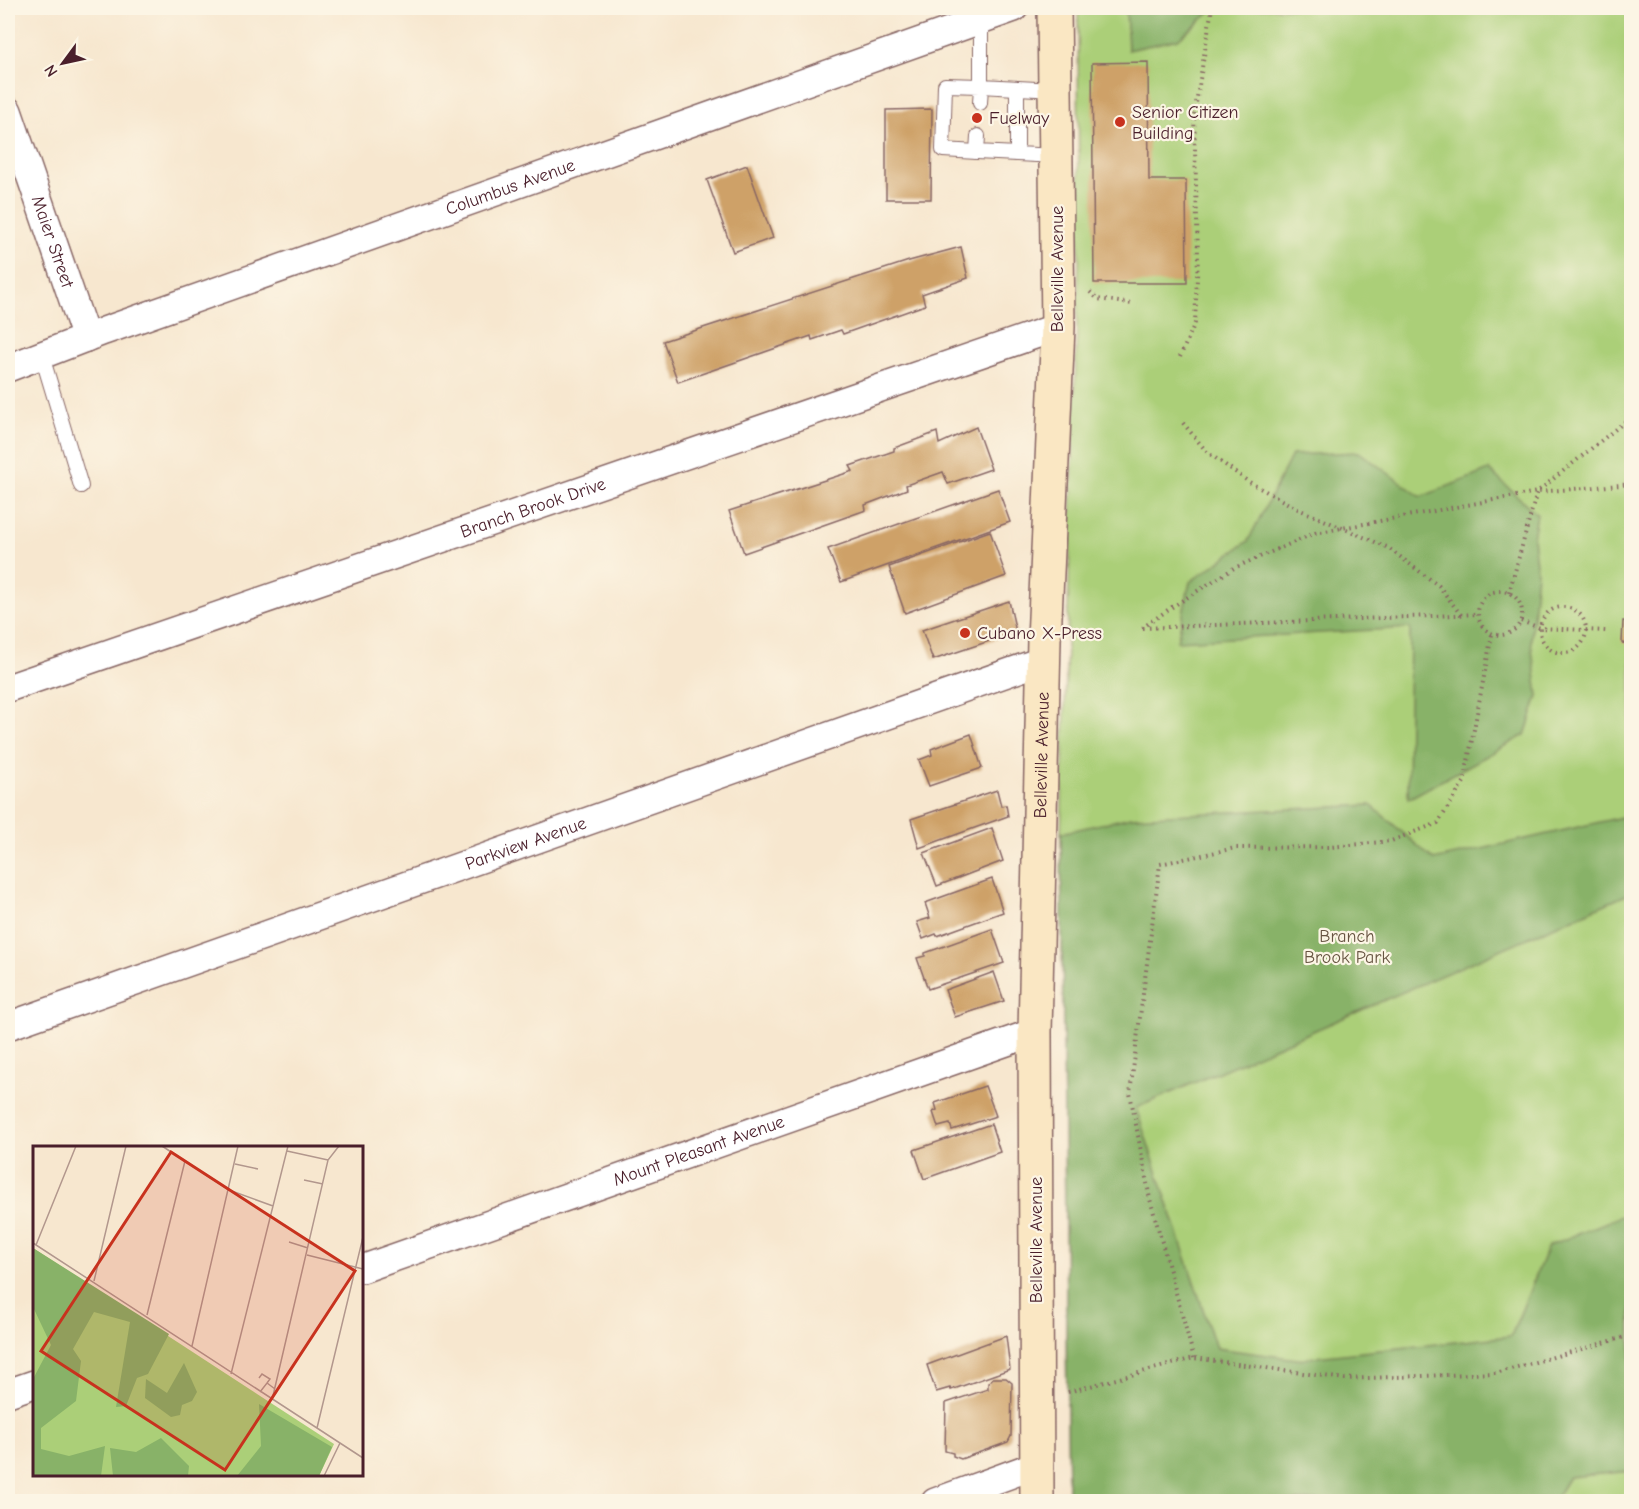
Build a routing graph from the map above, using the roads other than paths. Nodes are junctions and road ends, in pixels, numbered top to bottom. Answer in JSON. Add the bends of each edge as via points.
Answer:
{"nodes":[{"id":1,"x":1014,"y":8,"type":"edge"},
{"id":2,"x":1054,"y":8,"type":"edge"},
{"id":3,"x":981,"y":20,"type":"junction"},
{"id":4,"x":981,"y":86,"type":"junction"},
{"id":5,"x":1017,"y":88,"type":"junction"},
{"id":6,"x":1054,"y":90,"type":"junction"},
{"id":7,"x":980,"y":103,"type":"dead end"},
{"id":8,"x":8,"y":111,"type":"edge"},
{"id":9,"x":978,"y":136,"type":"dead end"},
{"id":10,"x":977,"y":152,"type":"junction"},
{"id":11,"x":1017,"y":154,"type":"junction"},
{"id":12,"x":1056,"y":156,"type":"junction"},
{"id":13,"x":1058,"y":327,"type":"junction"},
{"id":14,"x":86,"y":338,"type":"junction"},
{"id":15,"x":42,"y":356,"type":"junction"},
{"id":16,"x":8,"y":368,"type":"edge"},
{"id":17,"x":81,"y":486,"type":"dead end"},
{"id":18,"x":1044,"y":660,"type":"junction"},
{"id":19,"x":8,"y":688,"type":"edge"},
{"id":20,"x":8,"y":1026,"type":"edge"},
{"id":21,"x":1035,"y":1032,"type":"junction"},
{"id":22,"x":363,"y":1269,"type":"edge"},
{"id":23,"x":33,"y":1384,"type":"edge"},
{"id":24,"x":8,"y":1393,"type":"edge"},
{"id":25,"x":1036,"y":1465,"type":"junction"},
{"id":26,"x":935,"y":1502,"type":"edge"},
{"id":27,"x":1037,"y":1502,"type":"edge"}],
"edges":[{"from":1,"to":3,"type":"street","name":"Columbus Avenue"},
{"from":2,"to":6,"type":"main road","name":"Belleville Avenue"},
{"from":3,"to":4,"type":"lane"},
{"from":3,"to":14,"type":"street","name":"Columbus Avenue"},
{"from":4,"to":5,"type":"lane"},
{"from":4,"to":7,"type":"lane"},
{"from":4,"to":10,"type":"lane","via":[[945,85],[943,150]]},
{"from":5,"to":6,"type":"lane"},
{"from":5,"to":11,"type":"lane"},
{"from":6,"to":12,"type":"main road","name":"Belleville Avenue"},
{"from":8,"to":14,"type":"street","name":"Maier Street"},
{"from":9,"to":10,"type":"lane"},
{"from":10,"to":11,"type":"lane"},
{"from":11,"to":12,"type":"lane"},
{"from":12,"to":13,"type":"main road","name":"Belleville Avenue"},
{"from":13,"to":18,"type":"main road","name":"Belleville Avenue"},
{"from":13,"to":19,"type":"street","name":"Branch Brook Drive"},
{"from":14,"to":15,"type":"street","name":"Columbus Avenue"},
{"from":15,"to":16,"type":"street","name":"Columbus Avenue"},
{"from":15,"to":17,"type":"lane"},
{"from":18,"to":20,"type":"street","name":"Parkview Avenue"},
{"from":18,"to":21,"type":"main road","name":"Belleville Avenue"},
{"from":21,"to":22,"type":"street","name":"Mount Pleasant Avenue"},
{"from":21,"to":25,"type":"main road","name":"Belleville Avenue"},
{"from":23,"to":24,"type":"street"},
{"from":25,"to":26,"type":"street"},
{"from":25,"to":27,"type":"main road","name":"Belleville Avenue"}]}
